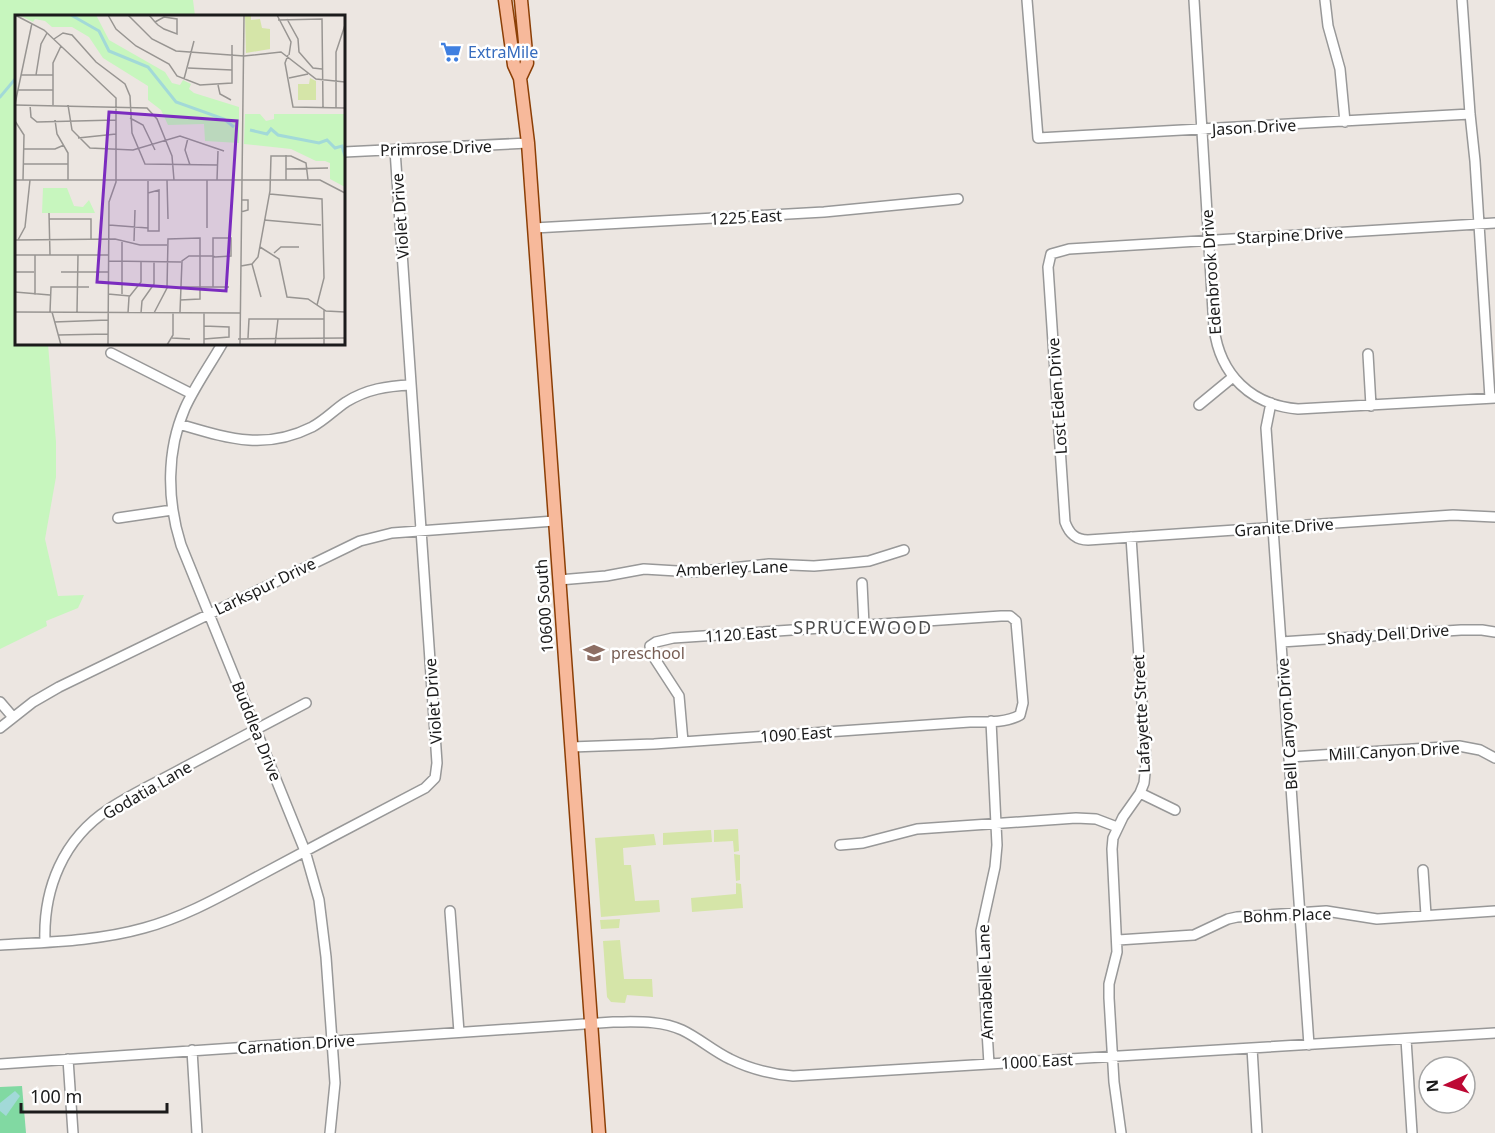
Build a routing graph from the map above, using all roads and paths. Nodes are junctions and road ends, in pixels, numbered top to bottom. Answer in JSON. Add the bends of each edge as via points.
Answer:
{"nodes":[{"id":1,"x":505,"y":0,"type":"edge"},
{"id":2,"x":521,"y":0,"type":"edge"},
{"id":3,"x":1027,"y":0,"type":"edge"},
{"id":4,"x":1194,"y":0,"type":"edge"},
{"id":5,"x":1324,"y":0,"type":"edge"},
{"id":6,"x":1462,"y":0,"type":"edge"},
{"id":7,"x":520,"y":78,"type":"junction"},
{"id":8,"x":1470,"y":114,"type":"junction"},
{"id":9,"x":1345,"y":122,"type":"junction"},
{"id":10,"x":1202,"y":130,"type":"junction"},
{"id":11,"x":528,"y":143,"type":"junction"},
{"id":12,"x":395,"y":150,"type":"junction"},
{"id":13,"x":345,"y":152,"type":"edge"},
{"id":14,"x":958,"y":199,"type":"dead end"},
{"id":15,"x":1495,"y":223,"type":"edge"},
{"id":16,"x":1479,"y":224,"type":"junction"},
{"id":17,"x":534,"y":228,"type":"junction"},
{"id":18,"x":1208,"y":240,"type":"junction"},
{"id":19,"x":1051,"y":254,"type":"joint"},
{"id":20,"x":221,"y":345,"type":"edge"},
{"id":21,"x":111,"y":353,"type":"dead end"},
{"id":22,"x":1368,"y":354,"type":"dead end"},
{"id":23,"x":1233,"y":377,"type":"junction"},
{"id":24,"x":411,"y":385,"type":"junction"},
{"id":25,"x":192,"y":394,"type":"junction"},
{"id":26,"x":1492,"y":398,"type":"edge"},
{"id":27,"x":1271,"y":403,"type":"junction"},
{"id":28,"x":1199,"y":405,"type":"dead end"},
{"id":29,"x":1371,"y":406,"type":"junction"},
{"id":30,"x":179,"y":424,"type":"junction"},
{"id":31,"x":172,"y":510,"type":"junction"},
{"id":32,"x":1495,"y":516,"type":"edge"},
{"id":33,"x":118,"y":518,"type":"dead end"},
{"id":34,"x":554,"y":521,"type":"junction"},
{"id":35,"x":1273,"y":527,"type":"junction"},
{"id":36,"x":421,"y":531,"type":"junction"},
{"id":37,"x":1073,"y":536,"type":"joint"},
{"id":38,"x":1131,"y":537,"type":"junction"},
{"id":39,"x":904,"y":550,"type":"dead end"},
{"id":40,"x":559,"y":580,"type":"junction"},
{"id":41,"x":862,"y":583,"type":"dead end"},
{"id":42,"x":209,"y":613,"type":"junction"},
{"id":43,"x":864,"y":626,"type":"junction"},
{"id":44,"x":1495,"y":632,"type":"edge"},
{"id":45,"x":1281,"y":642,"type":"junction"},
{"id":46,"x":0,"y":702,"type":"edge"},
{"id":47,"x":306,"y":703,"type":"dead end"},
{"id":48,"x":1020,"y":715,"type":"joint"},
{"id":49,"x":12,"y":717,"type":"junction"},
{"id":50,"x":991,"y":721,"type":"junction"},
{"id":51,"x":0,"y":728,"type":"edge"},
{"id":52,"x":256,"y":729,"type":"junction"},
{"id":53,"x":683,"y":742,"type":"junction"},
{"id":54,"x":571,"y":747,"type":"junction"},
{"id":55,"x":1290,"y":757,"type":"junction"},
{"id":56,"x":1495,"y":758,"type":"edge"},
{"id":57,"x":1140,"y":793,"type":"junction"},
{"id":58,"x":1175,"y":810,"type":"dead end"},
{"id":59,"x":997,"y":823,"type":"junction"},
{"id":60,"x":1117,"y":827,"type":"junction"},
{"id":61,"x":840,"y":845,"type":"dead end"},
{"id":62,"x":305,"y":851,"type":"junction"},
{"id":63,"x":1423,"y":870,"type":"dead end"},
{"id":64,"x":450,"y":911,"type":"dead end"},
{"id":65,"x":1495,"y":911,"type":"edge"},
{"id":66,"x":1300,"y":913,"type":"junction"},
{"id":67,"x":1426,"y":915,"type":"junction"},
{"id":68,"x":1118,"y":940,"type":"junction"},
{"id":69,"x":45,"y":942,"type":"junction"},
{"id":70,"x":0,"y":945,"type":"edge"},
{"id":71,"x":591,"y":1022,"type":"junction"},
{"id":72,"x":459,"y":1032,"type":"junction"},
{"id":73,"x":1495,"y":1033,"type":"edge"},
{"id":74,"x":1406,"y":1039,"type":"junction"},
{"id":75,"x":333,"y":1042,"type":"junction"},
{"id":76,"x":1309,"y":1045,"type":"junction"},
{"id":77,"x":1252,"y":1048,"type":"junction"},
{"id":78,"x":192,"y":1050,"type":"junction"},
{"id":79,"x":1112,"y":1057,"type":"junction"},
{"id":80,"x":68,"y":1059,"type":"junction"},
{"id":81,"x":0,"y":1064,"type":"edge"},
{"id":82,"x":989,"y":1064,"type":"junction"},
{"id":83,"x":73,"y":1133,"type":"edge"},
{"id":84,"x":197,"y":1133,"type":"edge"},
{"id":85,"x":330,"y":1133,"type":"edge"},
{"id":86,"x":599,"y":1133,"type":"edge"},
{"id":87,"x":1121,"y":1133,"type":"edge"},
{"id":88,"x":1257,"y":1133,"type":"edge"},
{"id":89,"x":1412,"y":1133,"type":"edge"}],
"edges":[{"from":1,"to":7,"type":"main road","name":"10600 South","via":[[514,65]]},
{"from":2,"to":7,"type":"main road","name":"10600 South","via":[[526,63]]},
{"from":3,"to":10,"type":"street","name":"Jason Drive","via":[[1038,138]]},
{"from":4,"to":10,"type":"street","name":"Edenbrook Drive"},
{"from":5,"to":9,"type":"street","via":[[1340,69]]},
{"from":6,"to":8,"type":"street"},
{"from":7,"to":11,"type":"main road","name":"10600 South"},
{"from":8,"to":9,"type":"street","name":"Jason Drive"},
{"from":8,"to":16,"type":"street"},
{"from":9,"to":10,"type":"street","name":"Jason Drive"},
{"from":10,"to":18,"type":"street","name":"Edenbrook Drive"},
{"from":11,"to":12,"type":"street","name":"Primrose Drive"},
{"from":11,"to":17,"type":"main road","name":"10600 South"},
{"from":12,"to":13,"type":"street","name":"Primrose Drive"},
{"from":12,"to":24,"type":"street","name":"Violet Drive"},
{"from":14,"to":17,"type":"street","name":"1225 East","via":[[824,212]]},
{"from":15,"to":16,"type":"street","name":"Starpine Drive"},
{"from":16,"to":18,"type":"street","name":"Starpine Drive"},
{"from":16,"to":26,"type":"street"},
{"from":17,"to":34,"type":"main road","name":"10600 South"},
{"from":18,"to":19,"type":"street","name":"Starpine Drive","via":[[1069,249]]},
{"from":18,"to":23,"type":"street","name":"Edenbrook Drive","via":[[1216,341]]},
{"from":19,"to":37,"type":"street","name":"Lost Eden Drive","via":[[1048,267],[1065,522]]},
{"from":20,"to":25,"type":"street","name":"Buddlea Drive"},
{"from":21,"to":25,"type":"street"},
{"from":22,"to":29,"type":"street"},
{"from":23,"to":27,"type":"street","name":"Edenbrook Drive"},
{"from":23,"to":28,"type":"street"},
{"from":24,"to":30,"type":"street","via":[[372,389],[313,426],[284,437],[232,439]]},
{"from":24,"to":36,"type":"street","name":"Violet Drive"},
{"from":25,"to":30,"type":"street","name":"Buddlea Drive"},
{"from":26,"to":29,"type":"street","name":"Edenbrook Drive"},
{"from":27,"to":29,"type":"street","name":"Edenbrook Drive","via":[[1298,410]]},
{"from":27,"to":35,"type":"street","name":"Bell Canyon Drive","via":[[1266,428]]},
{"from":30,"to":31,"type":"street","name":"Buddlea Drive","via":[[171,468]]},
{"from":31,"to":33,"type":"street"},
{"from":31,"to":42,"type":"street","name":"Buddlea Drive","via":[[181,545]]},
{"from":32,"to":35,"type":"street","name":"Granite Drive","via":[[1453,515]]},
{"from":34,"to":36,"type":"street","name":"Larkspur Drive"},
{"from":34,"to":40,"type":"main road","name":"10600 South"},
{"from":35,"to":38,"type":"street","name":"Granite Drive"},
{"from":35,"to":45,"type":"street","name":"Bell Canyon Drive"},
{"from":36,"to":42,"type":"street","name":"Larkspur Drive","via":[[360,541]]},
{"from":36,"to":62,"type":"street","name":"Violet Drive","via":[[435,778],[425,788]]},
{"from":37,"to":38,"type":"street","name":"Granite Drive","via":[[1088,540]]},
{"from":38,"to":57,"type":"street","name":"Lafayette Street","via":[[1146,763]]},
{"from":39,"to":40,"type":"street","name":"Amberley Lane","via":[[849,563],[769,564],[693,572],[644,569]]},
{"from":40,"to":54,"type":"main road","name":"10600 South"},
{"from":41,"to":43,"type":"street"},
{"from":42,"to":49,"type":"street","name":"Larkspur Drive","via":[[59,687]]},
{"from":42,"to":52,"type":"street","name":"Buddlea Drive"},
{"from":43,"to":48,"type":"street","name":"1120 East","via":[[1013,618],[1018,632],[1023,703]]},
{"from":43,"to":53,"type":"street","name":"1120 East","via":[[656,642],[650,646],[655,660],[679,696]]},
{"from":44,"to":45,"type":"street","name":"Shady Dell Drive","via":[[1461,630]]},
{"from":45,"to":55,"type":"street","name":"Bell Canyon Drive"},
{"from":46,"to":49,"type":"street"},
{"from":47,"to":52,"type":"street","name":"Godatia Lane"},
{"from":48,"to":50,"type":"street","name":"1090 East"},
{"from":49,"to":51,"type":"street","name":"Larkspur Drive"},
{"from":50,"to":53,"type":"street","name":"1090 East"},
{"from":50,"to":59,"type":"street","name":"Annabelle Lane"},
{"from":52,"to":62,"type":"street","name":"Buddlea Drive"},
{"from":52,"to":69,"type":"street","name":"Godatia Lane","via":[[121,802],[91,823],[56,871],[46,907]]},
{"from":53,"to":54,"type":"street","name":"1090 East"},
{"from":54,"to":71,"type":"main road","name":"10600 South"},
{"from":55,"to":56,"type":"street","name":"Mill Canyon Drive","via":[[1459,746]]},
{"from":55,"to":66,"type":"street","name":"Bell Canyon Drive"},
{"from":57,"to":58,"type":"street"},
{"from":57,"to":60,"type":"street","name":"Lafayette Street"},
{"from":59,"to":60,"type":"street","via":[[1086,818]]},
{"from":59,"to":61,"type":"street","via":[[917,829]]},
{"from":59,"to":82,"type":"street","name":"Annabelle Lane","via":[[995,867],[981,931]]},
{"from":60,"to":68,"type":"street","name":"Lafayette Street","via":[[1112,849]]},
{"from":62,"to":69,"type":"street","name":"Violet Drive","via":[[171,919],[122,934]]},
{"from":62,"to":75,"type":"street","name":"Buddlea Drive","via":[[319,900]]},
{"from":63,"to":67,"type":"street"},
{"from":64,"to":72,"type":"street"},
{"from":65,"to":67,"type":"street","name":"Bohm Place"},
{"from":66,"to":67,"type":"street","name":"Bohm Place","via":[[1326,912],[1377,919]]},
{"from":66,"to":68,"type":"street","name":"Bohm Place","via":[[1237,917],[1194,935]]},
{"from":66,"to":76,"type":"street","name":"Bell Canyon Drive"},
{"from":68,"to":79,"type":"street","name":"Lafayette Street","via":[[1109,984]]},
{"from":69,"to":70,"type":"street","name":"Violet Drive"},
{"from":71,"to":72,"type":"street","name":"Carnation Drive"},
{"from":71,"to":82,"type":"street","name":"1000 East","via":[[649,1022],[680,1029],[729,1059],[773,1074],[800,1076]]},
{"from":71,"to":86,"type":"main road","name":"10600 South"},
{"from":72,"to":75,"type":"street","name":"Carnation Drive"},
{"from":73,"to":74,"type":"street","name":"1000 East"},
{"from":74,"to":76,"type":"street","name":"1000 East"},
{"from":74,"to":89,"type":"street"},
{"from":75,"to":78,"type":"street","name":"Carnation Drive"},
{"from":75,"to":85,"type":"street","name":"Buddlea Drive","via":[[335,1083]]},
{"from":76,"to":77,"type":"street","name":"1000 East"},
{"from":77,"to":79,"type":"street","name":"1000 East"},
{"from":77,"to":88,"type":"street"},
{"from":78,"to":80,"type":"street","name":"Carnation Drive"},
{"from":78,"to":84,"type":"street"},
{"from":79,"to":82,"type":"street","name":"1000 East"},
{"from":79,"to":87,"type":"street","name":"Lafayette Street"},
{"from":80,"to":81,"type":"street","name":"Carnation Drive"},
{"from":80,"to":83,"type":"street"}]}
